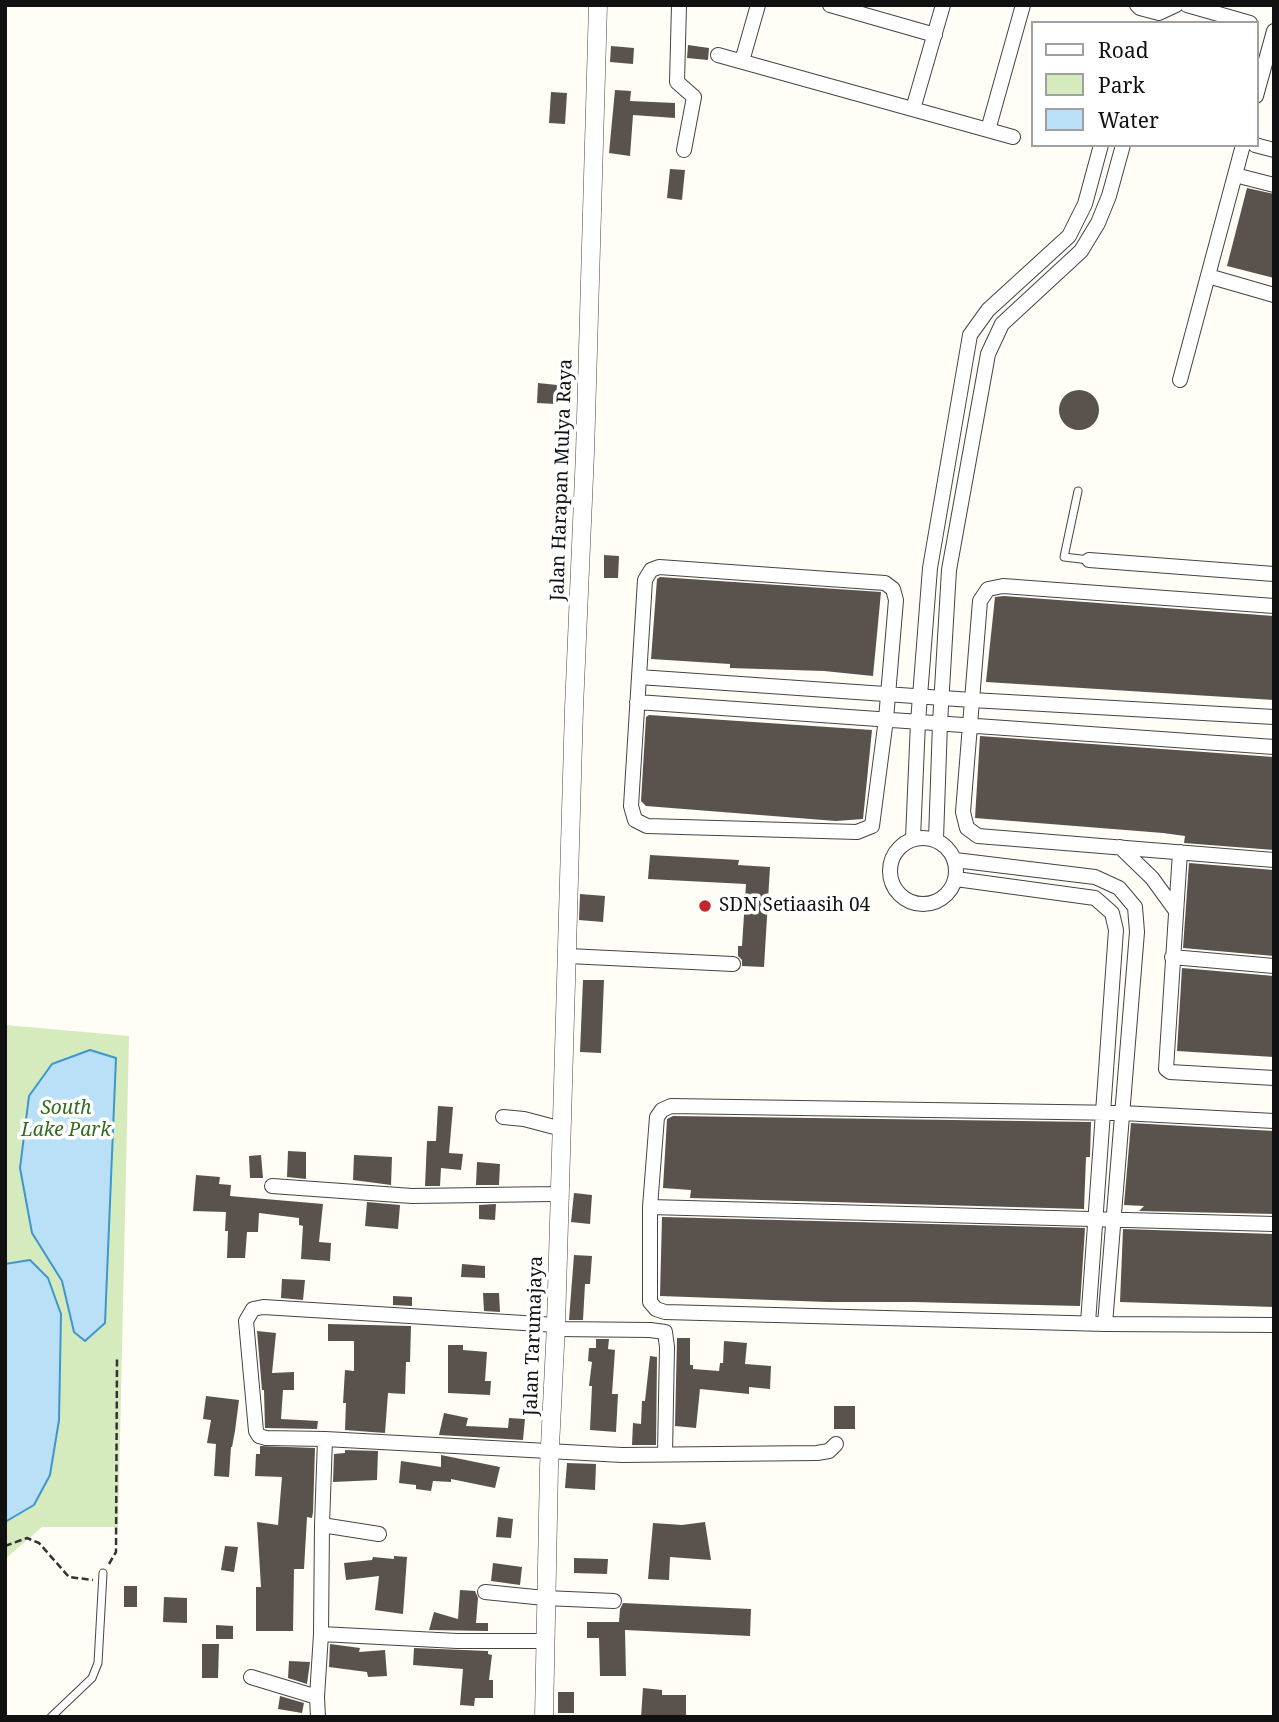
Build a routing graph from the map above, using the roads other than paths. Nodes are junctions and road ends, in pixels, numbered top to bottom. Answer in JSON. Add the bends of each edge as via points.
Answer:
{"nodes":[{"id":1,"x":598,"y":5,"type":"edge"},
{"id":2,"x":679,"y":5,"type":"edge"},
{"id":3,"x":758,"y":5,"type":"edge"},
{"id":4,"x":830,"y":5,"type":"edge"},
{"id":5,"x":943,"y":5,"type":"edge"},
{"id":6,"x":1023,"y":5,"type":"edge"},
{"id":7,"x":1176,"y":5,"type":"edge"},
{"id":8,"x":1187,"y":5,"type":"edge"},
{"id":9,"x":1137,"y":12,"type":"edge"},
{"id":10,"x":1158,"y":18,"type":"edge"},
{"id":11,"x":1243,"y":21,"type":"edge"},
{"id":12,"x":1274,"y":30,"type":"edge"},
{"id":13,"x":934,"y":36,"type":"junction"},
{"id":14,"x":718,"y":55,"type":"dead end"},
{"id":15,"x":742,"y":61,"type":"junction"},
{"id":16,"x":1258,"y":89,"type":"edge"},
{"id":17,"x":913,"y":109,"type":"junction"},
{"id":18,"x":988,"y":130,"type":"junction"},
{"id":19,"x":1013,"y":137,"type":"dead end"},
{"id":20,"x":1100,"y":147,"type":"edge"},
{"id":21,"x":1122,"y":147,"type":"edge"},
{"id":22,"x":1242,"y":147,"type":"edge"},
{"id":23,"x":684,"y":150,"type":"dead end"},
{"id":24,"x":1235,"y":175,"type":"junction"},
{"id":25,"x":1274,"y":185,"type":"edge"},
{"id":26,"x":1208,"y":276,"type":"junction"},
{"id":27,"x":1274,"y":295,"type":"edge"},
{"id":28,"x":1180,"y":380,"type":"dead end"},
{"id":29,"x":1078,"y":491,"type":"dead end"},
{"id":30,"x":1089,"y":560,"type":"joint"},
{"id":31,"x":930,"y":568,"type":"junction"},
{"id":32,"x":949,"y":570,"type":"junction"},
{"id":33,"x":1274,"y":574,"type":"edge"},
{"id":34,"x":1274,"y":606,"type":"edge"},
{"id":35,"x":639,"y":677,"type":"junction"},
{"id":36,"x":888,"y":694,"type":"junction"},
{"id":37,"x":920,"y":696,"type":"junction"},
{"id":38,"x":941,"y":698,"type":"junction"},
{"id":39,"x":972,"y":700,"type":"junction"},
{"id":40,"x":637,"y":702,"type":"junction"},
{"id":41,"x":1274,"y":717,"type":"edge"},
{"id":42,"x":886,"y":719,"type":"junction"},
{"id":43,"x":918,"y":722,"type":"junction"},
{"id":44,"x":940,"y":723,"type":"junction"},
{"id":45,"x":970,"y":725,"type":"junction"},
{"id":46,"x":1274,"y":747,"type":"edge"},
{"id":47,"x":913,"y":838,"type":"junction"},
{"id":48,"x":936,"y":839,"type":"junction"},
{"id":49,"x":1120,"y":848,"type":"junction"},
{"id":50,"x":1180,"y":852,"type":"junction"},
{"id":51,"x":955,"y":860,"type":"junction"},
{"id":52,"x":1274,"y":860,"type":"edge"},
{"id":53,"x":956,"y":879,"type":"junction"},
{"id":54,"x":1175,"y":911,"type":"junction"},
{"id":55,"x":568,"y":957,"type":"junction"},
{"id":56,"x":1172,"y":957,"type":"junction"},
{"id":57,"x":733,"y":964,"type":"dead end"},
{"id":58,"x":1274,"y":966,"type":"edge"},
{"id":59,"x":1274,"y":1078,"type":"edge"},
{"id":60,"x":1122,"y":1113,"type":"junction"},
{"id":61,"x":1102,"y":1114,"type":"junction"},
{"id":62,"x":503,"y":1117,"type":"dead end"},
{"id":63,"x":1274,"y":1121,"type":"edge"},
{"id":64,"x":555,"y":1127,"type":"junction"},
{"id":65,"x":272,"y":1186,"type":"dead end"},
{"id":66,"x":557,"y":1193,"type":"junction"},
{"id":67,"x":650,"y":1207,"type":"junction"},
{"id":68,"x":1096,"y":1219,"type":"junction"},
{"id":69,"x":1114,"y":1220,"type":"junction"},
{"id":70,"x":1274,"y":1224,"type":"edge"},
{"id":71,"x":1088,"y":1323,"type":"junction"},
{"id":72,"x":1105,"y":1324,"type":"junction"},
{"id":73,"x":1274,"y":1325,"type":"edge"},
{"id":74,"x":551,"y":1326,"type":"junction"},
{"id":75,"x":326,"y":1439,"type":"junction"},
{"id":76,"x":836,"y":1444,"type":"dead end"},
{"id":77,"x":550,"y":1450,"type":"junction"},
{"id":78,"x":665,"y":1454,"type":"junction"},
{"id":79,"x":322,"y":1525,"type":"junction"},
{"id":80,"x":379,"y":1534,"type":"dead end"},
{"id":81,"x":103,"y":1577,"type":"road end"},
{"id":82,"x":485,"y":1591,"type":"dead end"},
{"id":83,"x":544,"y":1598,"type":"junction"},
{"id":84,"x":614,"y":1601,"type":"dead end"},
{"id":85,"x":321,"y":1634,"type":"junction"},
{"id":86,"x":539,"y":1641,"type":"junction"},
{"id":87,"x":251,"y":1677,"type":"dead end"},
{"id":88,"x":317,"y":1697,"type":"junction"},
{"id":89,"x":51,"y":1717,"type":"edge"},
{"id":90,"x":318,"y":1717,"type":"edge"},
{"id":91,"x":544,"y":1717,"type":"edge"}],
"edges":[{"from":1,"to":55,"type":"street","name":"Jalan Harapan Mulya Raya"},
{"from":2,"to":23,"type":"street","via":[[677,82],[694,97]]},
{"from":3,"to":15,"type":"street"},
{"from":4,"to":13,"type":"street"},
{"from":5,"to":13,"type":"street"},
{"from":6,"to":18,"type":"street"},
{"from":7,"to":10,"type":"street"},
{"from":8,"to":11,"type":"street"},
{"from":9,"to":10,"type":"street"},
{"from":12,"to":16,"type":"street"},
{"from":13,"to":17,"type":"street"},
{"from":14,"to":15,"type":"street"},
{"from":15,"to":17,"type":"street"},
{"from":17,"to":18,"type":"street"},
{"from":18,"to":19,"type":"street"},
{"from":20,"to":31,"type":"street","via":[[1085,204],[1069,236],[988,310],[970,335]]},
{"from":21,"to":32,"type":"street","via":[[1109,196],[1081,251],[1002,324],[988,354]]},
{"from":22,"to":24,"type":"street"},
{"from":24,"to":25,"type":"street"},
{"from":24,"to":26,"type":"street"},
{"from":26,"to":27,"type":"street"},
{"from":26,"to":28,"type":"street"},
{"from":29,"to":30,"type":"lane","via":[[1064,557]]},
{"from":30,"to":33,"type":"street"},
{"from":31,"to":32,"type":"street"},
{"from":31,"to":37,"type":"street"},
{"from":32,"to":38,"type":"street"},
{"from":34,"to":39,"type":"street","via":[[1003,586],[988,589],[980,601]]},
{"from":35,"to":36,"type":"street"},
{"from":35,"to":36,"type":"street","via":[[645,580],[659,566],[885,583],[896,600]]},
{"from":35,"to":40,"type":"street"},
{"from":36,"to":37,"type":"street"},
{"from":36,"to":42,"type":"street"},
{"from":37,"to":38,"type":"street"},
{"from":37,"to":43,"type":"street"},
{"from":38,"to":39,"type":"street"},
{"from":38,"to":44,"type":"street"},
{"from":39,"to":41,"type":"street"},
{"from":39,"to":45,"type":"street"},
{"from":40,"to":42,"type":"street"},
{"from":40,"to":42,"type":"street","via":[[631,806],[635,820],[647,826],[857,832],[872,825]]},
{"from":42,"to":43,"type":"street"},
{"from":43,"to":44,"type":"street"},
{"from":43,"to":47,"type":"street"},
{"from":44,"to":45,"type":"street"},
{"from":44,"to":48,"type":"street"},
{"from":45,"to":46,"type":"street"},
{"from":45,"to":49,"type":"street","via":[[963,813],[967,828],[978,836]]},
{"from":47,"to":48,"type":"street"},
{"from":47,"to":53,"type":"street","via":[[894,852],[888,874],[899,895],[920,905],[943,898]]},
{"from":48,"to":51,"type":"street"},
{"from":49,"to":50,"type":"street"},
{"from":49,"to":54,"type":"street","via":[[1152,878]]},
{"from":50,"to":52,"type":"street"},
{"from":50,"to":54,"type":"street"},
{"from":51,"to":53,"type":"street"},
{"from":51,"to":60,"type":"street","via":[[1095,877],[1119,888],[1135,908],[1138,932]]},
{"from":53,"to":61,"type":"street","via":[[1095,898],[1112,913],[1116,930]]},
{"from":54,"to":56,"type":"street"},
{"from":55,"to":57,"type":"street"},
{"from":55,"to":64,"type":"street","name":"Jalan Tarumajaya"},
{"from":56,"to":58,"type":"street"},
{"from":56,"to":59,"type":"street","via":[[1167,1069]]},
{"from":60,"to":61,"type":"street"},
{"from":60,"to":63,"type":"street"},
{"from":60,"to":69,"type":"street"},
{"from":61,"to":67,"type":"street","via":[[671,1106],[657,1118]]},
{"from":61,"to":68,"type":"street"},
{"from":62,"to":64,"type":"street"},
{"from":64,"to":66,"type":"street","name":"Jalan Tarumajaya"},
{"from":65,"to":66,"type":"street","via":[[412,1196]]},
{"from":66,"to":74,"type":"street","name":"Jalan Tarumajaya"},
{"from":67,"to":68,"type":"street"},
{"from":67,"to":71,"type":"street","via":[[650,1302],[666,1312]]},
{"from":68,"to":69,"type":"street"},
{"from":68,"to":71,"type":"street"},
{"from":69,"to":70,"type":"street"},
{"from":69,"to":72,"type":"street"},
{"from":71,"to":72,"type":"street"},
{"from":72,"to":73,"type":"street"},
{"from":74,"to":75,"type":"street","via":[[253,1310],[246,1321],[256,1431],[266,1438]]},
{"from":74,"to":77,"type":"street","name":"Jalan Tarumajaya"},
{"from":74,"to":78,"type":"street","via":[[665,1332]]},
{"from":75,"to":77,"type":"street"},
{"from":75,"to":79,"type":"street"},
{"from":76,"to":78,"type":"street","via":[[817,1453]]},
{"from":77,"to":78,"type":"street"},
{"from":77,"to":83,"type":"street","name":"Jalan Tarumajaya"},
{"from":79,"to":80,"type":"street"},
{"from":79,"to":85,"type":"street"},
{"from":81,"to":89,"type":"lane","via":[[99,1663],[92,1678]]},
{"from":82,"to":83,"type":"street"},
{"from":83,"to":84,"type":"street"},
{"from":83,"to":86,"type":"street","name":"Jalan Tarumajaya"},
{"from":85,"to":86,"type":"street"},
{"from":85,"to":88,"type":"street"},
{"from":86,"to":91,"type":"street","name":"Jalan Tarumajaya"},
{"from":87,"to":88,"type":"street"},
{"from":88,"to":90,"type":"street"}]}
